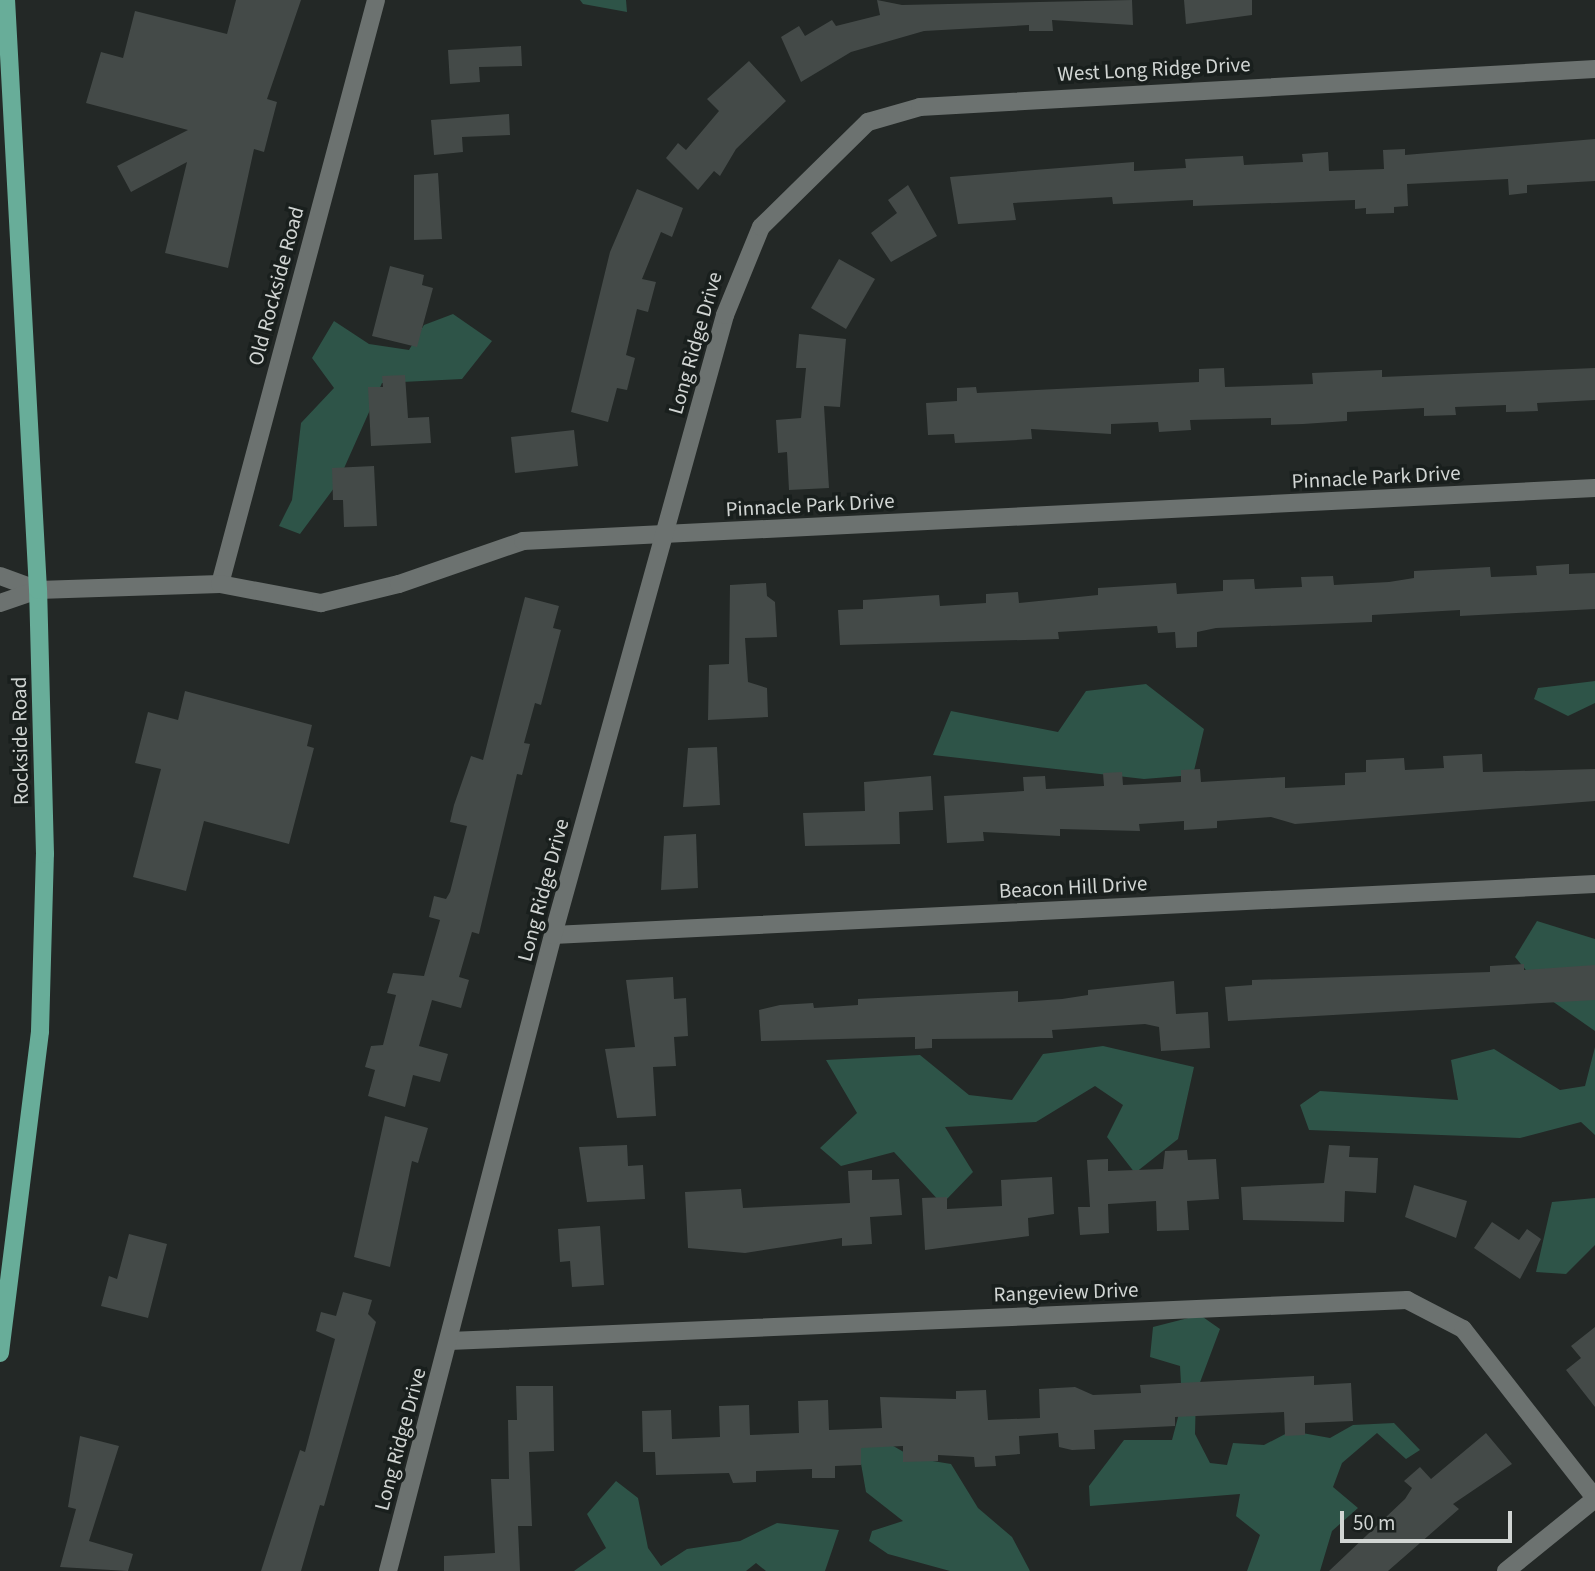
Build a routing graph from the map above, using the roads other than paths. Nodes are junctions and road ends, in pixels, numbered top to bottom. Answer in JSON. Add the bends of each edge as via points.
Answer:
{"nodes":[{"id":1,"x":6,"y":0,"type":"edge"},
{"id":2,"x":376,"y":0,"type":"edge"},
{"id":3,"x":1595,"y":69,"type":"edge"},
{"id":4,"x":761,"y":227,"type":"joint"},
{"id":5,"x":1595,"y":488,"type":"edge"},
{"id":6,"x":665,"y":536,"type":"junction"},
{"id":7,"x":0,"y":576,"type":"edge"},
{"id":8,"x":220,"y":584,"type":"junction"},
{"id":9,"x":38,"y":590,"type":"junction"},
{"id":10,"x":0,"y":603,"type":"edge"},
{"id":11,"x":1595,"y":884,"type":"edge"},
{"id":12,"x":553,"y":935,"type":"junction"},
{"id":13,"x":449,"y":1341,"type":"junction"},
{"id":14,"x":0,"y":1353,"type":"edge"},
{"id":15,"x":1595,"y":1498,"type":"edge"},
{"id":16,"x":388,"y":1571,"type":"edge"},
{"id":17,"x":1506,"y":1571,"type":"edge"}],
"edges":[{"from":1,"to":9,"type":"main road","name":"Rockside Road"},
{"from":2,"to":8,"type":"street","name":"Old Rockside Road"},
{"from":3,"to":4,"type":"street","name":"West Long Ridge Drive","via":[[920,107],[868,122]]},
{"from":4,"to":6,"type":"street","name":"Long Ridge Drive","via":[[725,315]]},
{"from":5,"to":6,"type":"street","name":"Pinnacle Park Drive"},
{"from":6,"to":8,"type":"street","name":"Pinnacle Park Drive","via":[[523,541],[399,584],[321,603]]},
{"from":6,"to":12,"type":"street","name":"Long Ridge Drive"},
{"from":7,"to":9,"type":"street"},
{"from":8,"to":9,"type":"street","name":"Pinnacle Park Drive"},
{"from":9,"to":10,"type":"street"},
{"from":9,"to":14,"type":"main road","name":"Rockside Road","via":[[45,854],[40,1031]]},
{"from":11,"to":12,"type":"street","name":"Beacon Hill Drive"},
{"from":12,"to":13,"type":"street","name":"Long Ridge Drive"},
{"from":13,"to":15,"type":"street","name":"Rangeview Drive","via":[[1407,1300],[1464,1329]]},
{"from":13,"to":16,"type":"street","name":"Long Ridge Drive"},
{"from":15,"to":17,"type":"street"}]}
